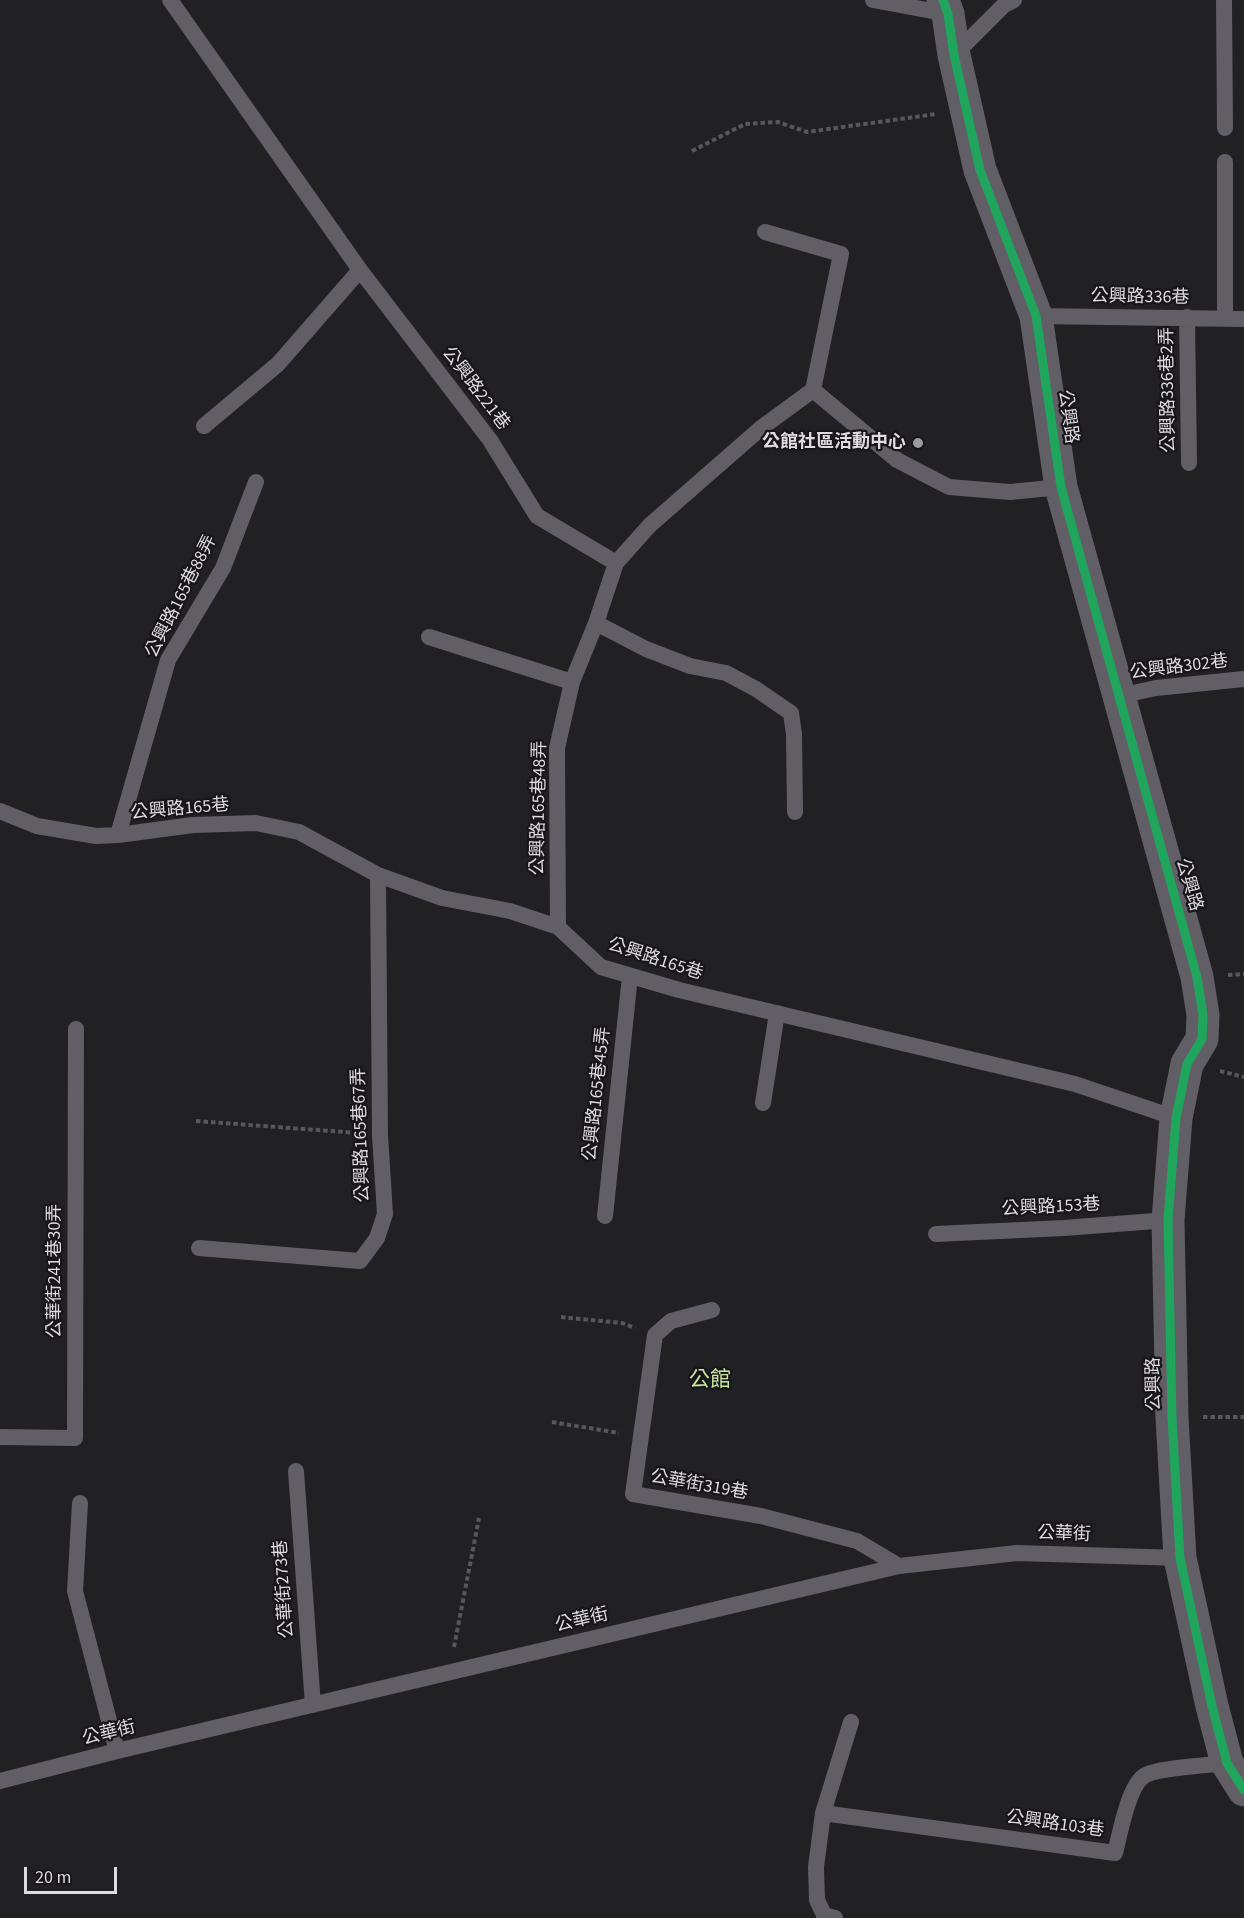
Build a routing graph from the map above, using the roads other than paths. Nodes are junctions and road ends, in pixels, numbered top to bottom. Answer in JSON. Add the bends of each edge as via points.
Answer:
{"nodes":[{"id":1,"x":170,"y":0,"type":"edge"},
{"id":2,"x":873,"y":0,"type":"edge"},
{"id":3,"x":1014,"y":0,"type":"edge"},
{"id":4,"x":1224,"y":0,"type":"edge"},
{"id":5,"x":945,"y":7,"type":"edge"},
{"id":6,"x":954,"y":55,"type":"junction"},
{"id":7,"x":1225,"y":128,"type":"dead end"},
{"id":8,"x":1225,"y":162,"type":"dead end"},
{"id":9,"x":765,"y":232,"type":"dead end"},
{"id":10,"x":360,"y":270,"type":"junction"},
{"id":11,"x":1036,"y":316,"type":"junction"},
{"id":12,"x":1187,"y":317,"type":"junction"},
{"id":13,"x":1225,"y":318,"type":"junction"},
{"id":14,"x":1244,"y":319,"type":"edge"},
{"id":15,"x":813,"y":390,"type":"junction"},
{"id":16,"x":204,"y":426,"type":"dead end"},
{"id":17,"x":1190,"y":463,"type":"dead end"},
{"id":18,"x":256,"y":482,"type":"dead end"},
{"id":19,"x":1061,"y":487,"type":"junction"},
{"id":20,"x":616,"y":563,"type":"junction"},
{"id":21,"x":596,"y":623,"type":"junction"},
{"id":22,"x":429,"y":637,"type":"dead end"},
{"id":23,"x":1244,"y":679,"type":"edge"},
{"id":24,"x":572,"y":682,"type":"junction"},
{"id":25,"x":1119,"y":696,"type":"junction"},
{"id":26,"x":0,"y":811,"type":"edge"},
{"id":27,"x":795,"y":812,"type":"dead end"},
{"id":28,"x":117,"y":836,"type":"junction"},
{"id":29,"x":378,"y":875,"type":"junction"},
{"id":30,"x":558,"y":927,"type":"junction"},
{"id":31,"x":630,"y":976,"type":"junction"},
{"id":32,"x":777,"y":1013,"type":"junction"},
{"id":33,"x":76,"y":1029,"type":"dead end"},
{"id":34,"x":763,"y":1103,"type":"dead end"},
{"id":35,"x":1176,"y":1118,"type":"junction"},
{"id":36,"x":605,"y":1216,"type":"dead end"},
{"id":37,"x":1168,"y":1220,"type":"junction"},
{"id":38,"x":936,"y":1234,"type":"dead end"},
{"id":39,"x":199,"y":1248,"type":"dead end"},
{"id":40,"x":712,"y":1310,"type":"dead end"},
{"id":41,"x":0,"y":1437,"type":"edge"},
{"id":42,"x":296,"y":1471,"type":"dead end"},
{"id":43,"x":80,"y":1503,"type":"dead end"},
{"id":44,"x":1180,"y":1558,"type":"junction"},
{"id":45,"x":899,"y":1566,"type":"junction"},
{"id":46,"x":313,"y":1705,"type":"junction"},
{"id":47,"x":851,"y":1722,"type":"dead end"},
{"id":48,"x":117,"y":1751,"type":"junction"},
{"id":49,"x":1239,"y":1780,"type":"edge"},
{"id":50,"x":0,"y":1781,"type":"edge"},
{"id":51,"x":823,"y":1813,"type":"junction"},
{"id":52,"x":835,"y":1918,"type":"edge"}],
"edges":[{"from":1,"to":10,"type":"lane","name":"公興路221巷"},
{"from":2,"to":5,"type":"lane"},
{"from":3,"to":6,"type":"lane","via":[[1004,5]]},
{"from":4,"to":7,"type":"lane"},
{"from":5,"to":6,"type":"street","name":"公興路"},
{"from":6,"to":11,"type":"street","name":"公興路","via":[[980,170]]},
{"from":8,"to":13,"type":"lane"},
{"from":9,"to":15,"type":"lane","via":[[841,254]]},
{"from":10,"to":16,"type":"lane","via":[[278,364]]},
{"from":10,"to":20,"type":"lane","name":"公興路221巷","via":[[490,440],[537,516]]},
{"from":11,"to":12,"type":"lane","name":"公興路336巷"},
{"from":11,"to":19,"type":"street","name":"公興路"},
{"from":12,"to":13,"type":"lane","name":"公興路336巷"},
{"from":12,"to":17,"type":"lane","name":"公興路336巷2弄"},
{"from":13,"to":14,"type":"lane","name":"公興路336巷"},
{"from":15,"to":19,"type":"lane","via":[[897,460],[949,487],[1010,492]]},
{"from":15,"to":20,"type":"lane","via":[[761,428],[650,525]]},
{"from":18,"to":28,"type":"lane","name":"公興路165巷88弄","via":[[223,567],[168,660]]},
{"from":19,"to":25,"type":"street","name":"公興路"},
{"from":20,"to":21,"type":"lane","name":"公興路165巷48弄"},
{"from":21,"to":24,"type":"lane","name":"公興路165巷48弄"},
{"from":21,"to":27,"type":"lane","via":[[646,650],[690,666],[726,673],[790,713]]},
{"from":22,"to":24,"type":"lane"},
{"from":23,"to":25,"type":"lane","name":"公興路302巷"},
{"from":24,"to":30,"type":"lane","name":"公興路165巷48弄","via":[[557,748]]},
{"from":25,"to":35,"type":"street","name":"公興路","via":[[1197,977],[1203,1015],[1202,1039],[1187,1064]]},
{"from":26,"to":28,"type":"lane","name":"公興路165巷","via":[[37,826]]},
{"from":28,"to":29,"type":"lane","name":"公興路165巷","via":[[194,825],[256,823],[299,832]]},
{"from":29,"to":30,"type":"lane","name":"公興路165巷","via":[[442,898],[510,911]]},
{"from":29,"to":39,"type":"lane","name":"公興路165巷67弄","via":[[380,1135],[385,1214],[377,1239],[360,1261]]},
{"from":30,"to":31,"type":"lane","name":"公興路165巷","via":[[601,967]]},
{"from":31,"to":32,"type":"lane","name":"公興路165巷"},
{"from":31,"to":36,"type":"lane","name":"公興路165巷45弄"},
{"from":32,"to":34,"type":"lane"},
{"from":32,"to":35,"type":"lane","name":"公興路165巷","via":[[1075,1084]]},
{"from":33,"to":41,"type":"lane","name":"公華街241巷30弄","via":[[75,1438]]},
{"from":35,"to":37,"type":"street","name":"公興路"},
{"from":37,"to":38,"type":"lane","name":"公興路153巷"},
{"from":37,"to":44,"type":"street","name":"公興路","via":[[1172,1418]]},
{"from":40,"to":45,"type":"lane","name":"公華街319巷","via":[[671,1321],[655,1335],[633,1494],[761,1516],[857,1541]]},
{"from":42,"to":46,"type":"lane","name":"公華街273巷"},
{"from":43,"to":48,"type":"lane","via":[[75,1591]]},
{"from":44,"to":45,"type":"lane","name":"公華街","via":[[1017,1553]]},
{"from":44,"to":49,"type":"street","name":"公興路","via":[[1212,1707]]},
{"from":45,"to":46,"type":"lane","name":"公華街"},
{"from":46,"to":48,"type":"lane","name":"公華街"},
{"from":47,"to":51,"type":"lane"},
{"from":48,"to":50,"type":"lane","name":"公華街"},
{"from":49,"to":51,"type":"lane","name":"公興路103巷","via":[[1176,1768],[1144,1775],[1131,1792],[1115,1853]]},
{"from":51,"to":52,"type":"lane","via":[[816,1867],[817,1900],[824,1915]]}]}
